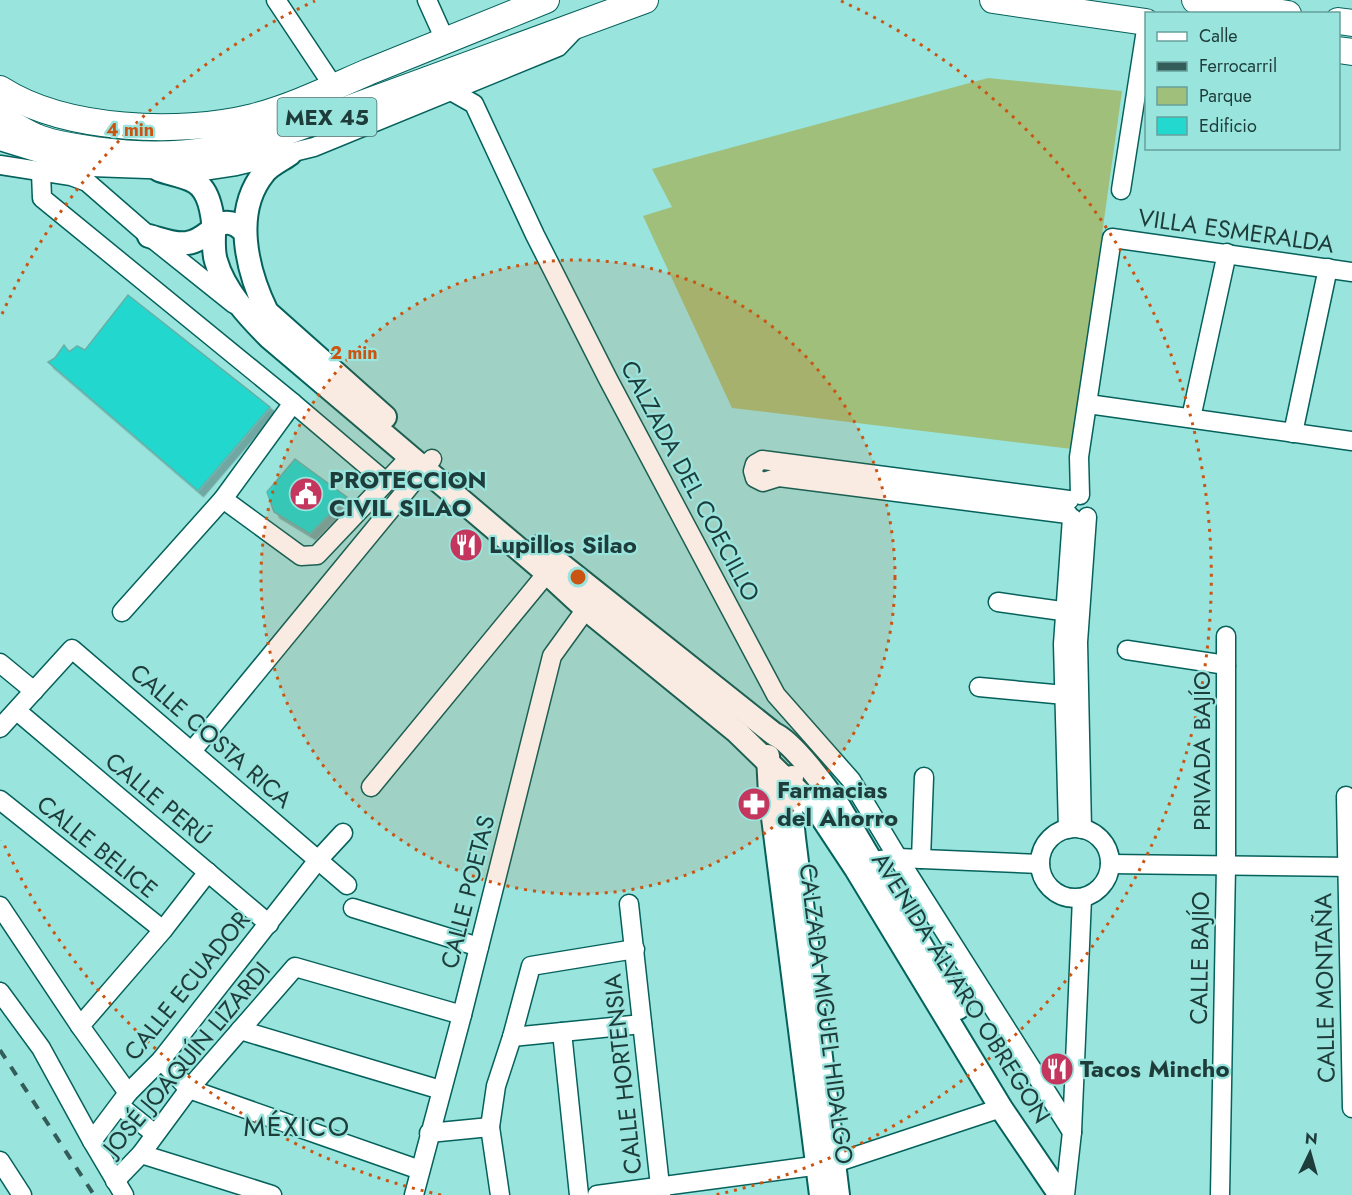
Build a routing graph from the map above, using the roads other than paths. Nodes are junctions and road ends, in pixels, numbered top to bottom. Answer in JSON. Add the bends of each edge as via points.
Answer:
{"nodes":[{"id":1,"x":276,"y":0,"type":"edge"},
{"id":2,"x":426,"y":0,"type":"edge"},
{"id":3,"x":546,"y":0,"type":"edge"},
{"id":4,"x":645,"y":0,"type":"edge"},
{"id":5,"x":993,"y":0,"type":"edge"},
{"id":6,"x":1195,"y":0,"type":"edge"},
{"id":7,"x":1264,"y":5,"type":"edge"},
{"id":8,"x":1283,"y":12,"type":"edge"},
{"id":9,"x":1145,"y":22,"type":"edge"},
{"id":10,"x":580,"y":23,"type":"junction"},
{"id":11,"x":1145,"y":36,"type":"edge"},
{"id":12,"x":445,"y":40,"type":"junction"},
{"id":13,"x":485,"y":77,"type":"junction"},
{"id":14,"x":334,"y":87,"type":"junction"},
{"id":15,"x":0,"y":89,"type":"edge"},
{"id":16,"x":451,"y":91,"type":"junction"},
{"id":17,"x":474,"y":104,"type":"junction"},
{"id":18,"x":0,"y":117,"type":"edge"},
{"id":19,"x":0,"y":141,"type":"edge"},
{"id":20,"x":290,"y":154,"type":"junction"},
{"id":21,"x":0,"y":165,"type":"edge"},
{"id":22,"x":159,"y":170,"type":"junction"},
{"id":23,"x":41,"y":172,"type":"junction"},
{"id":24,"x":1121,"y":190,"type":"dead end"},
{"id":25,"x":214,"y":228,"type":"junction"},
{"id":26,"x":245,"y":232,"type":"junction"},
{"id":27,"x":149,"y":236,"type":"junction"},
{"id":28,"x":1227,"y":253,"type":"junction"},
{"id":29,"x":1328,"y":268,"type":"junction"},
{"id":30,"x":1352,"y":272,"type":"edge"},
{"id":31,"x":257,"y":314,"type":"junction"},
{"id":32,"x":293,"y":403,"type":"junction"},
{"id":33,"x":1088,"y":404,"type":"junction"},
{"id":34,"x":1191,"y":418,"type":"junction"},
{"id":35,"x":1293,"y":433,"type":"junction"},
{"id":36,"x":1352,"y":441,"type":"edge"},
{"id":37,"x":422,"y":463,"type":"junction"},
{"id":38,"x":387,"y":482,"type":"junction"},
{"id":39,"x":930,"y":489,"type":"junction"},
{"id":40,"x":223,"y":499,"type":"junction"},
{"id":41,"x":1075,"y":509,"type":"junction"},
{"id":42,"x":547,"y":573,"type":"junction"},
{"id":43,"x":998,"y":602,"type":"dead end"},
{"id":44,"x":586,"y":609,"type":"junction"},
{"id":45,"x":122,"y":612,"type":"dead end"},
{"id":46,"x":1073,"y":612,"type":"junction"},
{"id":47,"x":1226,"y":636,"type":"dead end"},
{"id":48,"x":1127,"y":650,"type":"dead end"},
{"id":49,"x":0,"y":663,"type":"edge"},
{"id":50,"x":1226,"y":665,"type":"junction"},
{"id":51,"x":980,"y":687,"type":"dead end"},
{"id":52,"x":34,"y":691,"type":"junction"},
{"id":53,"x":1072,"y":694,"type":"junction"},
{"id":54,"x":17,"y":711,"type":"junction"},
{"id":55,"x":802,"y":723,"type":"junction"},
{"id":56,"x":0,"y":728,"type":"edge"},
{"id":57,"x":786,"y":744,"type":"junction"},
{"id":58,"x":192,"y":751,"type":"junction"},
{"id":59,"x":767,"y":759,"type":"junction"},
{"id":60,"x":924,"y":777,"type":"dead end"},
{"id":61,"x":791,"y":784,"type":"junction"},
{"id":62,"x":370,"y":787,"type":"dead end"},
{"id":63,"x":1346,"y":796,"type":"dead end"},
{"id":64,"x":0,"y":800,"type":"edge"},
{"id":65,"x":825,"y":822,"type":"junction"},
{"id":66,"x":1075,"y":829,"type":"junction"},
{"id":67,"x":343,"y":833,"type":"dead end"},
{"id":68,"x":794,"y":838,"type":"junction"},
{"id":69,"x":898,"y":858,"type":"junction"},
{"id":70,"x":921,"y":859,"type":"junction"},
{"id":71,"x":318,"y":860,"type":"junction"},
{"id":72,"x":1040,"y":864,"type":"junction"},
{"id":73,"x":1110,"y":864,"type":"junction"},
{"id":74,"x":864,"y":865,"type":"junction"},
{"id":75,"x":1226,"y":866,"type":"junction"},
{"id":76,"x":1349,"y":866,"type":"edge"},
{"id":77,"x":208,"y":872,"type":"junction"},
{"id":78,"x":347,"y":885,"type":"dead end"},
{"id":79,"x":1083,"y":898,"type":"junction"},
{"id":80,"x":629,"y":904,"type":"dead end"},
{"id":81,"x":0,"y":906,"type":"edge"},
{"id":82,"x":353,"y":908,"type":"dead end"},
{"id":83,"x":269,"y":924,"type":"junction"},
{"id":84,"x":163,"y":930,"type":"junction"},
{"id":85,"x":479,"y":947,"type":"junction"},
{"id":86,"x":635,"y":949,"type":"junction"},
{"id":87,"x":0,"y":992,"type":"edge"},
{"id":88,"x":462,"y":1016,"type":"junction"},
{"id":89,"x":642,"y":1024,"type":"junction"},
{"id":90,"x":80,"y":1026,"type":"junction"},
{"id":91,"x":240,"y":1030,"type":"junction"},
{"id":92,"x":562,"y":1032,"type":"junction"},
{"id":93,"x":512,"y":1037,"type":"junction"},
{"id":94,"x":161,"y":1060,"type":"junction"},
{"id":95,"x":189,"y":1089,"type":"junction"},
{"id":96,"x":441,"y":1090,"type":"junction"},
{"id":97,"x":124,"y":1099,"type":"junction"},
{"id":98,"x":1001,"y":1108,"type":"junction"},
{"id":99,"x":1352,"y":1108,"type":"edge"},
{"id":100,"x":490,"y":1127,"type":"junction"},
{"id":101,"x":1071,"y":1132,"type":"junction"},
{"id":102,"x":429,"y":1133,"type":"junction"},
{"id":103,"x":155,"y":1134,"type":"junction"},
{"id":104,"x":92,"y":1141,"type":"junction"},
{"id":105,"x":141,"y":1154,"type":"junction"},
{"id":106,"x":0,"y":1161,"type":"edge"},
{"id":107,"x":826,"y":1165,"type":"junction"},
{"id":108,"x":420,"y":1170,"type":"junction"},
{"id":109,"x":120,"y":1188,"type":"edge"},
{"id":110,"x":660,"y":1191,"type":"edge"},
{"id":111,"x":1067,"y":1192,"type":"edge"},
{"id":112,"x":20,"y":1194,"type":"edge"},
{"id":113,"x":272,"y":1195,"type":"edge"},
{"id":114,"x":414,"y":1195,"type":"edge"},
{"id":115,"x":500,"y":1195,"type":"edge"},
{"id":116,"x":579,"y":1195,"type":"edge"},
{"id":117,"x":597,"y":1195,"type":"edge"},
{"id":118,"x":821,"y":1195,"type":"edge"},
{"id":119,"x":838,"y":1195,"type":"edge"},
{"id":120,"x":1220,"y":1195,"type":"edge"}],
"edges":[{"from":1,"to":14,"type":"street"},
{"from":2,"to":12,"type":"street"},
{"from":3,"to":12,"type":"highway","number":"MEX 45"},
{"from":4,"to":10,"type":"highway","number":"MEX 45"},
{"from":5,"to":9,"type":"highway"},
{"from":6,"to":7,"type":"highway"},
{"from":7,"to":8,"type":"highway"},
{"from":10,"to":13,"type":"street","number":"MEX 45","via":[[558,47]]},
{"from":10,"to":18,"type":"highway","number":"MEX 45","via":[[269,138],[223,149],[149,155],[73,147],[36,137]]},
{"from":11,"to":24,"type":"street"},
{"from":12,"to":14,"type":"highway","number":"MEX 45"},
{"from":13,"to":16,"type":"street","number":"MEX 45"},
{"from":13,"to":17,"type":"street"},
{"from":14,"to":15,"type":"highway","number":"MEX 45","via":[[253,117],[197,126],[157,127],[108,124],[61,114],[16,99]]},
{"from":16,"to":17,"type":"street"},
{"from":16,"to":20,"type":"street","number":"MEX 45"},
{"from":17,"to":55,"type":"street","name":"CALZADA DEL COECILLO","via":[[608,379],[776,695]]},
{"from":19,"to":22,"type":"street","number":"MEX 45","via":[[91,167]]},
{"from":20,"to":22,"type":"street","number":"MEX 45","via":[[203,171]]},
{"from":20,"to":26,"type":"main road","via":[[266,171],[254,188],[247,204]]},
{"from":21,"to":23,"type":"street"},
{"from":22,"to":25,"type":"main road","via":[[195,182],[205,192]]},
{"from":23,"to":27,"type":"street","via":[[87,182]]},
{"from":23,"to":32,"type":"street","via":[[42,198]]},
{"from":25,"to":26,"type":"main road","via":[[227,222]]},
{"from":25,"to":27,"type":"main road","via":[[190,243],[177,244]]},
{"from":25,"to":31,"type":"main road","via":[[215,260],[224,278]]},
{"from":26,"to":31,"type":"main road","via":[[259,295]]},
{"from":27,"to":31,"type":"street"},
{"from":28,"to":29,"type":"street","name":"VILLA ESMERALDA"},
{"from":28,"to":33,"type":"street","name":"VILLA ESMERALDA","via":[[1113,238]]},
{"from":28,"to":34,"type":"street"},
{"from":29,"to":30,"type":"street","name":"VILLA ESMERALDA"},
{"from":29,"to":35,"type":"street"},
{"from":31,"to":37,"type":"main road"},
{"from":31,"to":37,"type":"main road","via":[[269,337]]},
{"from":32,"to":38,"type":"street"},
{"from":32,"to":40,"type":"street"},
{"from":33,"to":34,"type":"street"},
{"from":33,"to":41,"type":"street"},
{"from":34,"to":35,"type":"street"},
{"from":35,"to":36,"type":"street"},
{"from":37,"to":38,"type":"street"},
{"from":37,"to":42,"type":"main road","name":"AVENIDA ÁLVARO OBREGON"},
{"from":37,"to":57,"type":"main road","name":"AVENIDA ÁLVARO OBREGON","via":[[557,562]]},
{"from":37,"to":58,"type":"street"},
{"from":38,"to":40,"type":"street","via":[[317,555],[301,556]]},
{"from":39,"to":39,"type":"street","via":[[762,460],[753,471],[763,483],[779,477]]},
{"from":39,"to":41,"type":"street"},
{"from":40,"to":45,"type":"street"},
{"from":41,"to":46,"type":"street"},
{"from":42,"to":44,"type":"main road","name":"AVENIDA ÁLVARO OBREGON"},
{"from":42,"to":62,"type":"street"},
{"from":43,"to":46,"type":"street"},
{"from":44,"to":59,"type":"main road","name":"AVENIDA ÁLVARO OBREGON"},
{"from":44,"to":85,"type":"street","name":"CALLE POETAS","via":[[552,656]]},
{"from":46,"to":53,"type":"street","via":[[1063,644]]},
{"from":47,"to":50,"type":"street","name":"PRIVADA BAJÍO"},
{"from":48,"to":50,"type":"street"},
{"from":49,"to":52,"type":"street"},
{"from":50,"to":75,"type":"street","name":"PRIVADA BAJÍO"},
{"from":51,"to":53,"type":"street"},
{"from":52,"to":54,"type":"street"},
{"from":52,"to":58,"type":"street","name":"CALLE COSTA RICA","via":[[72,649]]},
{"from":53,"to":66,"type":"street"},
{"from":54,"to":56,"type":"street"},
{"from":54,"to":77,"type":"street","name":"CALLE PERÚ"},
{"from":55,"to":57,"type":"street"},
{"from":55,"to":69,"type":"street","name":"CALZADA DEL COECILLO","via":[[851,780]]},
{"from":57,"to":59,"type":"main road","name":"CALZADA MIGUEL HIDALGO"},
{"from":57,"to":61,"type":"main road","name":"CALZADA MIGUEL HIDALGO"},
{"from":57,"to":74,"type":"main road","name":"AVENIDA ÁLVARO OBREGON","via":[[825,787]]},
{"from":58,"to":71,"type":"street","name":"CALLE COSTA RICA"},
{"from":59,"to":61,"type":"main road","name":"AVENIDA ÁLVARO OBREGON"},
{"from":59,"to":107,"type":"main road","name":"CALZADA MIGUEL HIDALGO"},
{"from":60,"to":70,"type":"street"},
{"from":61,"to":65,"type":"main road","name":"AVENIDA ÁLVARO OBREGON"},
{"from":61,"to":68,"type":"main road","name":"CALZADA MIGUEL HIDALGO"},
{"from":63,"to":76,"type":"street","name":"CALLE MONTAÑA"},
{"from":64,"to":84,"type":"street","name":"CALLE BELICE"},
{"from":65,"to":68,"type":"main road"},
{"from":65,"to":74,"type":"main road","name":"AVENIDA ÁLVARO OBREGON"},
{"from":66,"to":72,"type":"street","via":[[1057,834],[1048,842]]},
{"from":66,"to":73,"type":"street","via":[[1094,834],[1102,841]]},
{"from":67,"to":71,"type":"street","name":"CALLE ECUADOR"},
{"from":68,"to":107,"type":"main road","name":"CALZADA MIGUEL HIDALGO"},
{"from":69,"to":70,"type":"street"},
{"from":69,"to":74,"type":"street"},
{"from":69,"to":101,"type":"street","name":"CALZADA DEL COECILLO"},
{"from":70,"to":72,"type":"street"},
{"from":71,"to":78,"type":"street","name":"CALLE COSTA RICA"},
{"from":71,"to":83,"type":"street","name":"CALLE ECUADOR"},
{"from":72,"to":79,"type":"street","via":[[1042,876],[1059,895]]},
{"from":73,"to":75,"type":"street"},
{"from":73,"to":79,"type":"street","via":[[1099,890]]},
{"from":74,"to":98,"type":"main road","name":"AVENIDA ÁLVARO OBREGON"},
{"from":74,"to":111,"type":"main road","name":"AVENIDA ÁLVARO OBREGON"},
{"from":75,"to":76,"type":"street"},
{"from":75,"to":120,"type":"street","name":"CALLE BAJÍO"},
{"from":76,"to":99,"type":"street","name":"CALLE MONTAÑA"},
{"from":77,"to":83,"type":"street","name":"CALLE PERÚ"},
{"from":77,"to":84,"type":"street"},
{"from":79,"to":101,"type":"street"},
{"from":80,"to":86,"type":"street","name":"CALLE HORTENSIA"},
{"from":81,"to":90,"type":"street"},
{"from":82,"to":85,"type":"street"},
{"from":83,"to":94,"type":"street","name":"CALLE ECUADOR"},
{"from":84,"to":90,"type":"street"},
{"from":85,"to":88,"type":"street","name":"CALLE POETAS"},
{"from":86,"to":89,"type":"street","name":"CALLE HORTENSIA"},
{"from":86,"to":93,"type":"street","via":[[531,966]]},
{"from":87,"to":104,"type":"street","via":[[41,1048]]},
{"from":88,"to":91,"type":"street","name":"JOSÉ JOAQUÍN LIZARDI","via":[[295,967]]},
{"from":88,"to":96,"type":"street","name":"CALLE POETAS"},
{"from":89,"to":92,"type":"street"},
{"from":89,"to":110,"type":"street","name":"CALLE HORTENSIA"},
{"from":90,"to":97,"type":"street"},
{"from":91,"to":95,"type":"street","name":"JOSÉ JOAQUÍN LIZARDI"},
{"from":91,"to":96,"type":"street"},
{"from":92,"to":93,"type":"street"},
{"from":92,"to":116,"type":"street"},
{"from":93,"to":100,"type":"street","via":[[495,1086]]},
{"from":94,"to":95,"type":"street"},
{"from":94,"to":97,"type":"street","name":"CALLE ECUADOR"},
{"from":95,"to":103,"type":"street","name":"JOSÉ JOAQUÍN LIZARDI"},
{"from":95,"to":108,"type":"street"},
{"from":96,"to":102,"type":"street","name":"CALLE POETAS"},
{"from":97,"to":103,"type":"street"},
{"from":97,"to":104,"type":"street","name":"CALLE ECUADOR"},
{"from":98,"to":107,"type":"street"},
{"from":98,"to":111,"type":"main road","name":"AVENIDA ÁLVARO OBREGON"},
{"from":100,"to":102,"type":"street"},
{"from":100,"to":115,"type":"street"},
{"from":101,"to":111,"type":"street"},
{"from":102,"to":108,"type":"street","name":"CALLE POETAS"},
{"from":103,"to":105,"type":"street","name":"JOSÉ JOAQUÍN LIZARDI"},
{"from":104,"to":109,"type":"street"},
{"from":105,"to":109,"type":"street","name":"JOSÉ JOAQUÍN LIZARDI"},
{"from":105,"to":113,"type":"street"},
{"from":106,"to":112,"type":"street"},
{"from":107,"to":110,"type":"street"},
{"from":107,"to":118,"type":"main road","name":"CALZADA MIGUEL HIDALGO"},
{"from":107,"to":119,"type":"main road","name":"CALZADA MIGUEL HIDALGO"},
{"from":108,"to":114,"type":"street","name":"CALLE POETAS"},
{"from":110,"to":117,"type":"street"}]}
